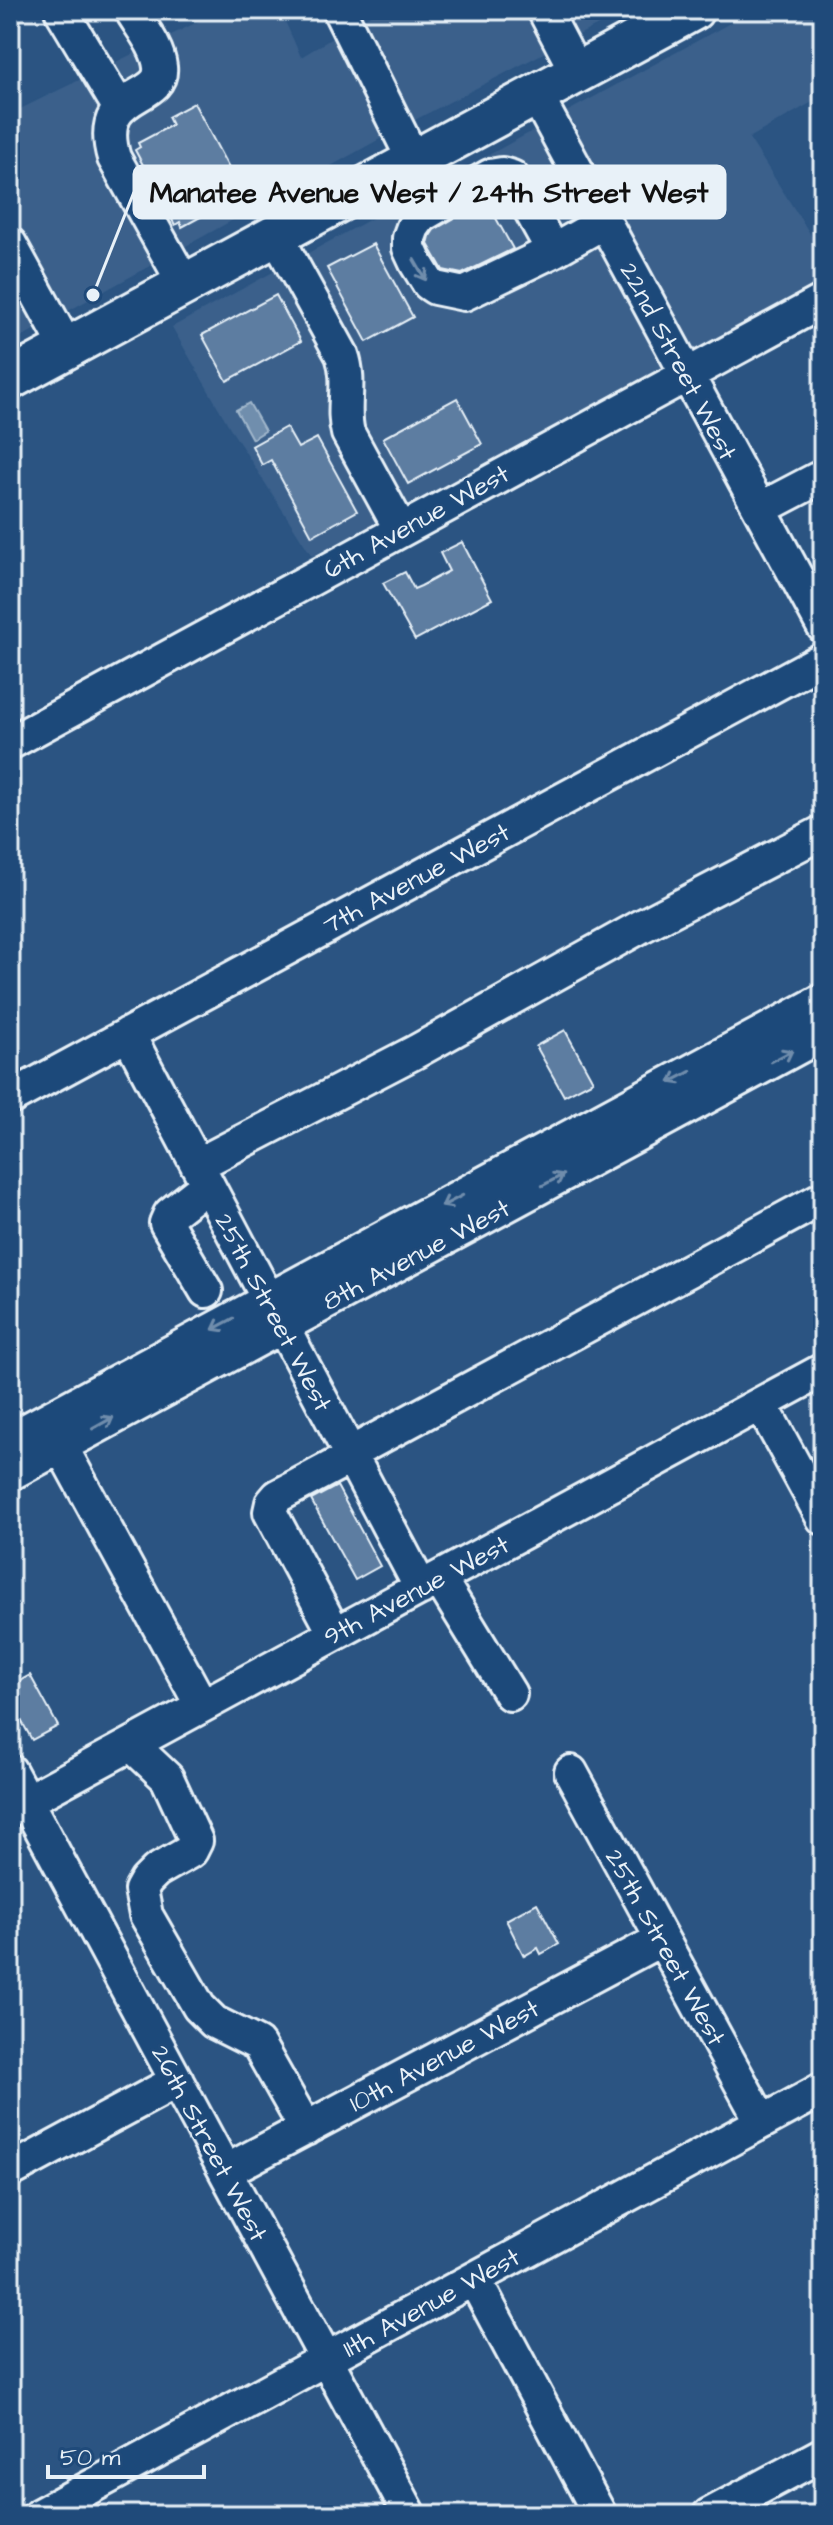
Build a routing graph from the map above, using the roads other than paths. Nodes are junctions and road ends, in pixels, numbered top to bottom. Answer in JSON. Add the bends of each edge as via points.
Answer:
{"nodes":[{"id":1,"x":61,"y":10,"type":"edge"},
{"id":2,"x":131,"y":10,"type":"edge"},
{"id":3,"x":339,"y":10,"type":"edge"},
{"id":4,"x":544,"y":10,"type":"edge"},
{"id":5,"x":693,"y":10,"type":"edge"},
{"id":6,"x":577,"y":73,"type":"junction"},
{"id":7,"x":536,"y":95,"type":"junction"},
{"id":8,"x":119,"y":107,"type":"junction"},
{"id":9,"x":414,"y":161,"type":"junction"},
{"id":10,"x":604,"y":222,"type":"junction"},
{"id":11,"x":276,"y":235,"type":"junction"},
{"id":12,"x":10,"y":244,"type":"edge"},
{"id":13,"x":553,"y":251,"type":"junction"},
{"id":14,"x":185,"y":285,"type":"junction"},
{"id":15,"x":823,"y":301,"type":"edge"},
{"id":16,"x":67,"y":348,"type":"junction"},
{"id":17,"x":686,"y":374,"type":"junction"},
{"id":18,"x":10,"y":379,"type":"edge"},
{"id":19,"x":823,"y":476,"type":"edge"},
{"id":20,"x":760,"y":509,"type":"junction"},
{"id":21,"x":401,"y":530,"type":"junction"},
{"id":22,"x":823,"y":626,"type":"edge"},
{"id":23,"x":823,"y":659,"type":"edge"},
{"id":24,"x":10,"y":743,"type":"edge"},
{"id":25,"x":823,"y":832,"type":"edge"},
{"id":26,"x":823,"y":1000,"type":"edge"},
{"id":27,"x":128,"y":1034,"type":"junction"},
{"id":28,"x":823,"y":1034,"type":"edge"},
{"id":29,"x":14,"y":1087,"type":"edge"},
{"id":30,"x":202,"y":1175,"type":"junction"},
{"id":31,"x":823,"y":1198,"type":"edge"},
{"id":32,"x":206,"y":1291,"type":"dead end"},
{"id":33,"x":274,"y":1313,"type":"junction"},
{"id":34,"x":823,"y":1370,"type":"edge"},
{"id":35,"x":761,"y":1404,"type":"junction"},
{"id":36,"x":54,"y":1433,"type":"junction"},
{"id":37,"x":10,"y":1439,"type":"edge"},
{"id":38,"x":350,"y":1455,"type":"junction"},
{"id":39,"x":10,"y":1474,"type":"edge"},
{"id":40,"x":823,"y":1518,"type":"edge"},
{"id":41,"x":430,"y":1583,"type":"junction"},
{"id":42,"x":335,"y":1634,"type":"junction"},
{"id":43,"x":510,"y":1694,"type":"dead end"},
{"id":44,"x":202,"y":1706,"type":"junction"},
{"id":45,"x":165,"y":1727,"type":"junction"},
{"id":46,"x":132,"y":1745,"type":"junction"},
{"id":47,"x":10,"y":1771,"type":"edge"},
{"id":48,"x":571,"y":1772,"type":"dead end"},
{"id":49,"x":167,"y":1778,"type":"junction"},
{"id":50,"x":18,"y":1806,"type":"edge"},
{"id":51,"x":662,"y":1939,"type":"junction"},
{"id":52,"x":177,"y":2081,"type":"junction"},
{"id":53,"x":823,"y":2089,"type":"edge"},
{"id":54,"x":762,"y":2122,"type":"junction"},
{"id":55,"x":306,"y":2129,"type":"junction"},
{"id":56,"x":10,"y":2171,"type":"edge"},
{"id":57,"x":226,"y":2171,"type":"junction"},
{"id":58,"x":474,"y":2279,"type":"junction"},
{"id":59,"x":326,"y":2360,"type":"junction"},
{"id":60,"x":823,"y":2454,"type":"edge"},
{"id":61,"x":39,"y":2515,"type":"edge"},
{"id":62,"x":410,"y":2515,"type":"edge"},
{"id":63,"x":600,"y":2515,"type":"edge"},
{"id":64,"x":709,"y":2515,"type":"edge"}],
"edges":[{"from":1,"to":8,"type":"street"},
{"from":2,"to":8,"type":"street","via":[[161,70],[155,83]]},
{"from":3,"to":9,"type":"street"},
{"from":4,"to":6,"type":"street"},
{"from":5,"to":6,"type":"main road"},
{"from":6,"to":7,"type":"main road"},
{"from":7,"to":9,"type":"main road"},
{"from":7,"to":10,"type":"street","name":"22nd Street West"},
{"from":8,"to":14,"type":"street","via":[[110,124],[114,158]]},
{"from":9,"to":11,"type":"main road"},
{"from":10,"to":13,"type":"street"},
{"from":10,"to":17,"type":"street","name":"22nd Street West"},
{"from":11,"to":14,"type":"main road"},
{"from":11,"to":21,"type":"street","via":[[342,355],[348,433]]},
{"from":12,"to":16,"type":"street"},
{"from":13,"to":13,"type":"street","one_way":true,"via":[[512,177],[502,174],[421,216],[409,238],[429,284],[464,294]]},
{"from":14,"to":16,"type":"main road"},
{"from":15,"to":17,"type":"street","name":"6th Avenue West"},
{"from":16,"to":18,"type":"main road"},
{"from":17,"to":20,"type":"street","name":"22nd Street West"},
{"from":17,"to":21,"type":"street","name":"6th Avenue West"},
{"from":19,"to":20,"type":"street"},
{"from":20,"to":22,"type":"street","name":"22nd Street West"},
{"from":21,"to":24,"type":"street","name":"6th Avenue West"},
{"from":23,"to":27,"type":"street","name":"7th Avenue West"},
{"from":25,"to":30,"type":"street","via":[[627,934]]},
{"from":26,"to":33,"type":"street","name":"8th Avenue West","one_way":true},
{"from":27,"to":29,"type":"street","name":"7th Avenue West"},
{"from":27,"to":30,"type":"street","name":"25th Street West"},
{"from":33,"to":28,"type":"street","name":"8th Avenue West","one_way":true},
{"from":30,"to":32,"type":"street","via":[[166,1223]]},
{"from":30,"to":33,"type":"street","name":"25th Street West"},
{"from":31,"to":38,"type":"street"},
{"from":33,"to":36,"type":"street","name":"8th Avenue West"},
{"from":33,"to":38,"type":"street","name":"25th Street West"},
{"from":34,"to":35,"type":"street","name":"9th Avenue West"},
{"from":35,"to":40,"type":"street"},
{"from":35,"to":41,"type":"street","name":"9th Avenue West"},
{"from":36,"to":37,"type":"street","name":"8th Avenue West"},
{"from":36,"to":39,"type":"street","name":"8th Avenue West"},
{"from":36,"to":44,"type":"street"},
{"from":38,"to":41,"type":"street","name":"25th Street West"},
{"from":38,"to":42,"type":"street","via":[[278,1496],[270,1512]]},
{"from":41,"to":42,"type":"street","name":"9th Avenue West"},
{"from":41,"to":43,"type":"street","name":"25th Street West"},
{"from":42,"to":44,"type":"street","name":"9th Avenue West"},
{"from":44,"to":45,"type":"street","name":"9th Avenue West"},
{"from":45,"to":46,"type":"street","name":"9th Avenue West"},
{"from":45,"to":49,"type":"street"},
{"from":46,"to":49,"type":"street"},
{"from":46,"to":50,"type":"street","name":"9th Avenue West"},
{"from":47,"to":50,"type":"street","name":"26th Street West"},
{"from":48,"to":51,"type":"street","name":"25th Street West"},
{"from":49,"to":55,"type":"street","via":[[196,1841],[191,1851],[146,1881],[141,1890],[146,1915],[199,2007],[214,2022],[258,2044]]},
{"from":50,"to":52,"type":"street","name":"26th Street West"},
{"from":51,"to":54,"type":"street","name":"25th Street West"},
{"from":51,"to":55,"type":"street","name":"10th Avenue West"},
{"from":52,"to":56,"type":"street"},
{"from":52,"to":57,"type":"street","name":"26th Street West"},
{"from":53,"to":54,"type":"street","name":"11th Avenue West"},
{"from":54,"to":58,"type":"street","name":"11th Avenue West"},
{"from":55,"to":57,"type":"street","name":"10th Avenue West"},
{"from":57,"to":59,"type":"street","name":"26th Street West"},
{"from":58,"to":59,"type":"street","name":"11th Avenue West"},
{"from":58,"to":63,"type":"street"},
{"from":59,"to":61,"type":"street","name":"11th Avenue West"},
{"from":59,"to":62,"type":"street","name":"26th Street West"},
{"from":60,"to":64,"type":"street"}]}
